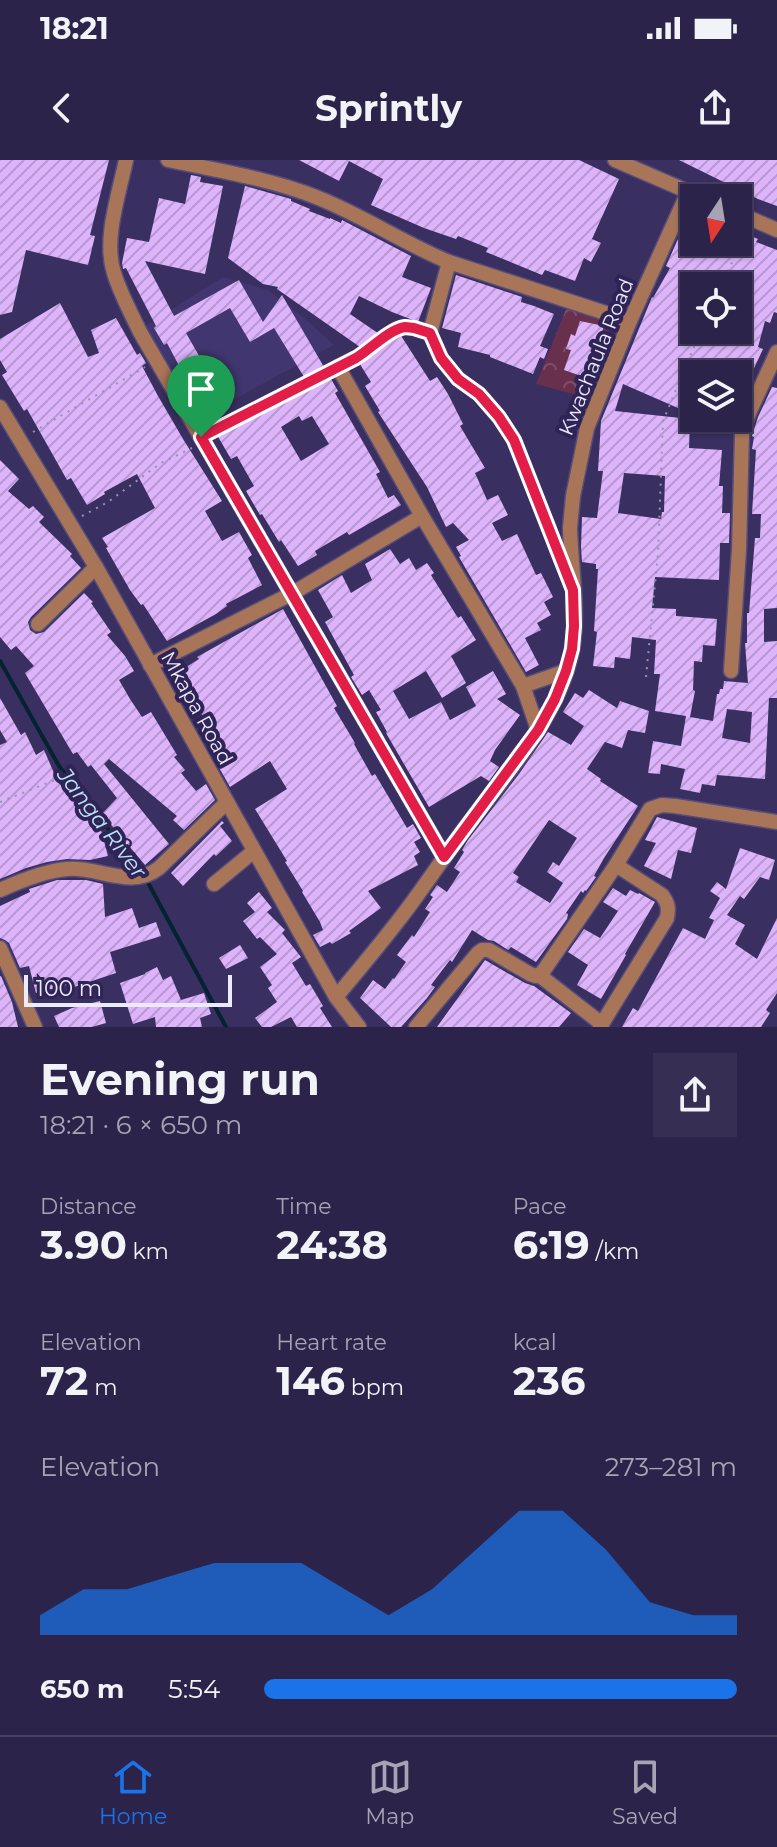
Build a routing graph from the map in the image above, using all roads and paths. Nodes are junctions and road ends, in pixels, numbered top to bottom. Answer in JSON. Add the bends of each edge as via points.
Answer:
{"nodes":[{"id":1,"x":126,"y":160,"type":"edge"},
{"id":2,"x":168,"y":160,"type":"edge"},
{"id":3,"x":615,"y":160,"type":"edge"},
{"id":4,"x":680,"y":188,"type":"edge"},
{"id":5,"x":680,"y":210,"type":"edge"},
{"id":6,"x":752,"y":219,"type":"edge"},
{"id":7,"x":777,"y":230,"type":"edge"},
{"id":8,"x":449,"y":262,"type":"junction"},
{"id":9,"x":630,"y":321,"type":"junction"},
{"id":10,"x":430,"y":333,"type":"junction"},
{"id":11,"x":695,"y":344,"type":"edge"},
{"id":12,"x":777,"y":352,"type":"edge"},
{"id":13,"x":156,"y":360,"type":"junction"},
{"id":14,"x":338,"y":367,"type":"junction"},
{"id":15,"x":0,"y":407,"type":"edge"},
{"id":16,"x":202,"y":439,"type":"junction"},
{"id":17,"x":19,"y":440,"type":"junction"},
{"id":18,"x":422,"y":516,"type":"junction"},
{"id":19,"x":69,"y":522,"type":"junction"},
{"id":20,"x":557,"y":549,"type":"dead end"},
{"id":21,"x":96,"y":567,"type":"junction"},
{"id":22,"x":293,"y":593,"type":"junction"},
{"id":23,"x":38,"y":624,"type":"dead end"},
{"id":24,"x":150,"y":665,"type":"junction"},
{"id":25,"x":566,"y":671,"type":"junction"},
{"id":26,"x":731,"y":671,"type":"dead end"},
{"id":27,"x":646,"y":677,"type":"dead end"},
{"id":28,"x":523,"y":686,"type":"junction"},
{"id":29,"x":538,"y":730,"type":"junction"},
{"id":30,"x":55,"y":780,"type":"dead end"},
{"id":31,"x":0,"y":802,"type":"edge"},
{"id":32,"x":227,"y":802,"type":"junction"},
{"id":33,"x":777,"y":822,"type":"edge"},
{"id":34,"x":254,"y":851,"type":"junction"},
{"id":35,"x":444,"y":857,"type":"junction"},
{"id":36,"x":616,"y":865,"type":"junction"},
{"id":37,"x":214,"y":884,"type":"dead end"},
{"id":38,"x":0,"y":890,"type":"edge"},
{"id":39,"x":0,"y":948,"type":"edge"},
{"id":40,"x":539,"y":975,"type":"junction"},
{"id":41,"x":336,"y":997,"type":"junction"},
{"id":42,"x":601,"y":1026,"type":"edge"},
{"id":43,"x":35,"y":1027,"type":"edge"},
{"id":44,"x":359,"y":1027,"type":"edge"},
{"id":45,"x":416,"y":1027,"type":"edge"}],
"edges":[{"from":1,"to":13,"type":"street","via":[[110,257]]},
{"from":2,"to":8,"type":"street","via":[[316,197]]},
{"from":3,"to":4,"type":"street"},
{"from":5,"to":9,"type":"street","name":"Kwachaula Road"},
{"from":6,"to":7,"type":"street"},
{"from":8,"to":9,"type":"street"},
{"from":8,"to":10,"type":"street"},
{"from":9,"to":25,"type":"street","name":"Kwachaula Road","via":[[587,428],[575,481],[570,528],[574,626]]},
{"from":10,"to":14,"type":"path","via":[[396,329]]},
{"from":10,"to":20,"type":"path","via":[[441,358],[479,394],[514,440]]},
{"from":11,"to":27,"type":"path","via":[[663,421]]},
{"from":12,"to":26,"type":"street","via":[[742,433]]},
{"from":13,"to":16,"type":"street"},
{"from":13,"to":17,"type":"path"},
{"from":14,"to":16,"type":"path"},
{"from":14,"to":18,"type":"street"},
{"from":15,"to":17,"type":"street","name":"Mkapa Road"},
{"from":16,"to":19,"type":"path"},
{"from":16,"to":22,"type":"street"},
{"from":17,"to":19,"type":"street","name":"Mkapa Road"},
{"from":18,"to":22,"type":"street"},
{"from":18,"to":28,"type":"street"},
{"from":19,"to":21,"type":"street","name":"Mkapa Road"},
{"from":21,"to":23,"type":"street"},
{"from":21,"to":24,"type":"street","name":"Mkapa Road"},
{"from":22,"to":24,"type":"street"},
{"from":22,"to":35,"type":"street"},
{"from":24,"to":32,"type":"street","name":"Mkapa Road"},
{"from":25,"to":28,"type":"street"},
{"from":25,"to":29,"type":"street","name":"Kwachaula Road"},
{"from":28,"to":29,"type":"street"},
{"from":29,"to":35,"type":"street","name":"Kwachaula Road"},
{"from":30,"to":31,"type":"path"},
{"from":32,"to":34,"type":"street","name":"Mkapa Road"},
{"from":32,"to":38,"type":"street","via":[[159,868],[142,876],[69,868]]},
{"from":33,"to":36,"type":"street","via":[[662,805],[650,809]]},
{"from":34,"to":37,"type":"street"},
{"from":34,"to":41,"type":"street","name":"Mkapa Road"},
{"from":35,"to":41,"type":"street","name":"Kwachaula Road"},
{"from":36,"to":40,"type":"street"},
{"from":36,"to":42,"type":"street","via":[[662,895],[669,908]]},
{"from":39,"to":43,"type":"street"},
{"from":40,"to":42,"type":"street"},
{"from":40,"to":45,"type":"street","via":[[482,950]]},
{"from":41,"to":44,"type":"street","name":"Mkapa Road"}]}
